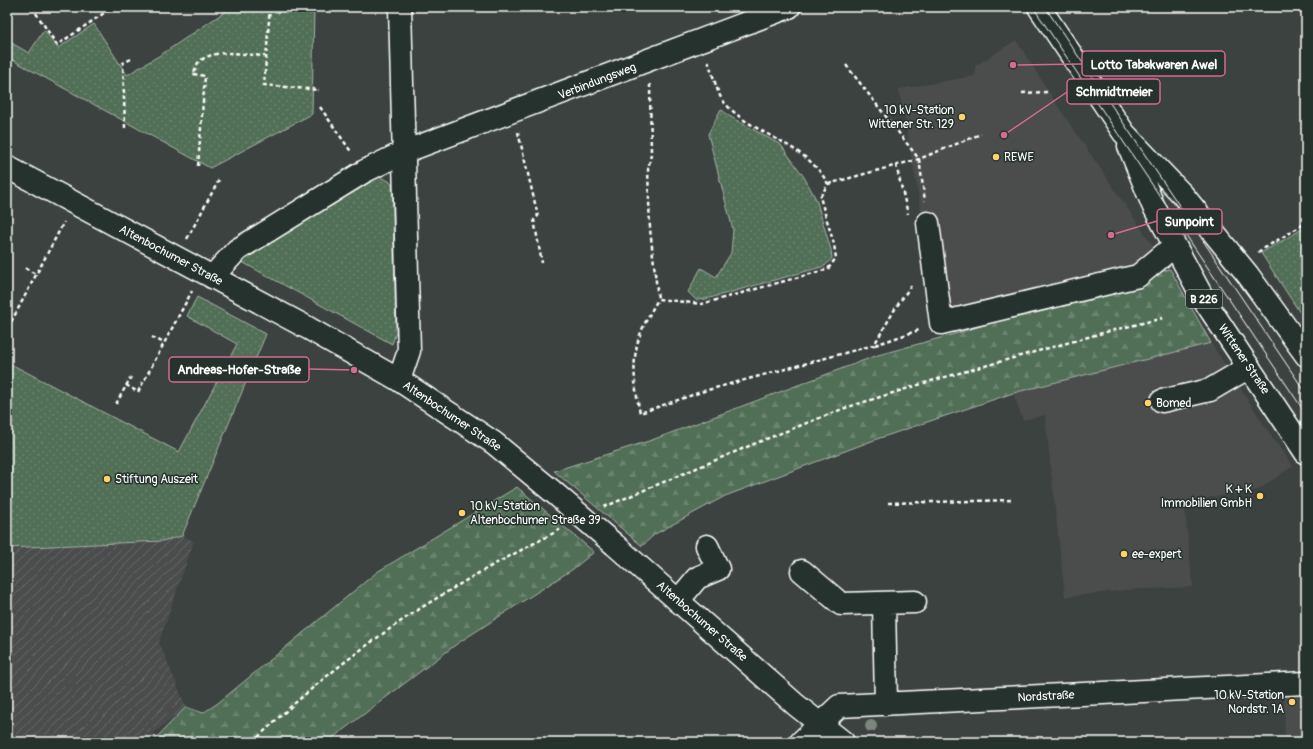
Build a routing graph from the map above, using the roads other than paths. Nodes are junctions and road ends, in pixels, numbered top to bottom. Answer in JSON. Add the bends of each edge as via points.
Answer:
{"nodes":[{"id":1,"x":400,"y":7,"type":"edge"},
{"id":2,"x":789,"y":7,"type":"edge"},
{"id":3,"x":1039,"y":7,"type":"edge"},
{"id":4,"x":1124,"y":134,"type":"junction"},
{"id":5,"x":404,"y":152,"type":"junction"},
{"id":6,"x":7,"y":167,"type":"edge"},
{"id":7,"x":918,"y":220,"type":"road end"},
{"id":8,"x":1174,"y":246,"type":"junction"},
{"id":9,"x":212,"y":277,"type":"junction"},
{"id":10,"x":1306,"y":354,"type":"edge"},
{"id":11,"x":1249,"y":367,"type":"junction"},
{"id":12,"x":400,"y":380,"type":"junction"},
{"id":13,"x":1162,"y":401,"type":"dead end"},
{"id":14,"x":1306,"y":453,"type":"edge"},
{"id":15,"x":707,"y":546,"type":"dead end"},
{"id":16,"x":802,"y":571,"type":"dead end"},
{"id":17,"x":678,"y":601,"type":"junction"},
{"id":18,"x":915,"y":602,"type":"dead end"},
{"id":19,"x":884,"y":603,"type":"junction"},
{"id":20,"x":1306,"y":683,"type":"edge"},
{"id":21,"x":886,"y":704,"type":"junction"},
{"id":22,"x":821,"y":725,"type":"junction"},
{"id":23,"x":801,"y":742,"type":"edge"},
{"id":24,"x":843,"y":742,"type":"edge"}],
"edges":[{"from":1,"to":5,"type":"street"},
{"from":2,"to":5,"type":"street","name":"Verbindungsweg"},
{"from":3,"to":4,"type":"street","name":"Wittener Straße","number":"B 226"},
{"from":4,"to":8,"type":"street","name":"Wittener Straße","number":"B 226","via":[[1153,205]]},
{"from":4,"to":10,"type":"street","name":"Wittener Straße","number":"B 226","via":[[1182,194],[1240,265]]},
{"from":5,"to":9,"type":"street","name":"Verbindungsweg","via":[[365,172],[237,250]]},
{"from":5,"to":12,"type":"street","via":[[409,351]]},
{"from":6,"to":9,"type":"street","name":"Altenbochumer Straße"},
{"from":7,"to":8,"type":"street","via":[[941,323],[1138,276]]},
{"from":8,"to":11,"type":"street","name":"Wittener Straße","number":"B 226","via":[[1204,300]]},
{"from":9,"to":12,"type":"street","name":"Altenbochumer Straße"},
{"from":11,"to":13,"type":"street","via":[[1210,390]]},
{"from":11,"to":14,"type":"street","name":"Wittener Straße","number":"B 226"},
{"from":12,"to":17,"type":"street","name":"Altenbochumer Straße","bridge":true,"via":[[494,443]]},
{"from":15,"to":17,"type":"street","via":[[718,569],[697,578]]},
{"from":16,"to":19,"type":"street","via":[[841,604]]},
{"from":17,"to":22,"type":"street","name":"Altenbochumer Straße"},
{"from":18,"to":19,"type":"street"},
{"from":19,"to":21,"type":"street"},
{"from":20,"to":21,"type":"street","name":"Nordstraße"},
{"from":21,"to":22,"type":"street","name":"Nordstraße","via":[[839,706]]},
{"from":22,"to":23,"type":"street","name":"Nordstraße"},
{"from":22,"to":24,"type":"street","name":"Altenbochumer Straße"}]}
